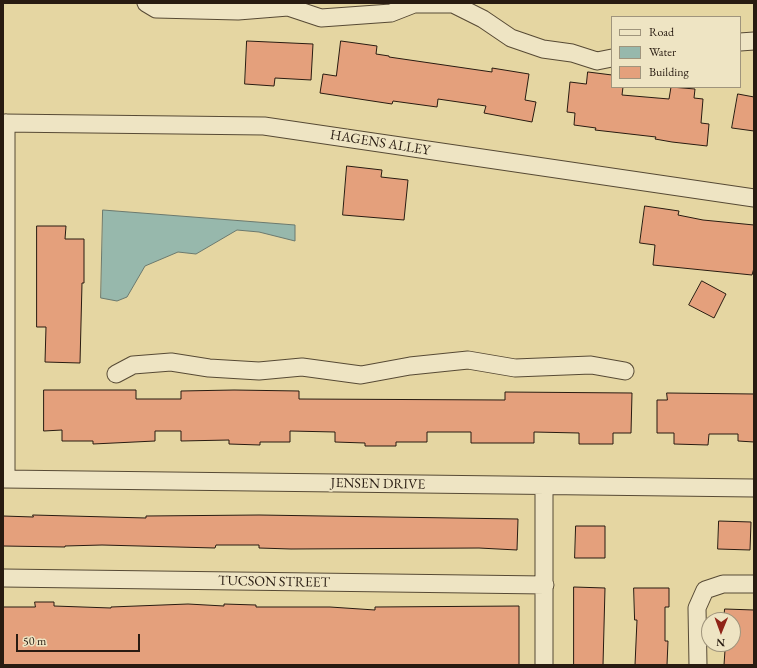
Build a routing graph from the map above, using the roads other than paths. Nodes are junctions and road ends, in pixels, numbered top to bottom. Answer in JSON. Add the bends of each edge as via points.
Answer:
{"nodes":[{"id":1,"x":146,"y":3,"type":"edge"},
{"id":2,"x":754,"y":41,"type":"edge"},
{"id":3,"x":741,"y":42,"type":"edge"},
{"id":4,"x":611,"y":58,"type":"edge"},
{"id":5,"x":5,"y":123,"type":"edge"},
{"id":6,"x":754,"y":198,"type":"edge"},
{"id":7,"x":625,"y":371,"type":"dead end"},
{"id":8,"x":116,"y":374,"type":"dead end"},
{"id":9,"x":5,"y":479,"type":"edge"},
{"id":10,"x":544,"y":486,"type":"junction"},
{"id":11,"x":754,"y":488,"type":"edge"},
{"id":12,"x":3,"y":578,"type":"edge"},
{"id":13,"x":754,"y":584,"type":"edge"},
{"id":14,"x":545,"y":585,"type":"junction"},
{"id":15,"x":544,"y":665,"type":"edge"},
{"id":16,"x":698,"y":665,"type":"edge"}],
"edges":[{"from":1,"to":4,"type":"street","via":[[156,9],[238,10],[288,7],[321,18],[391,13],[414,4],[453,4],[512,38],[543,49],[572,53],[598,61]]},
{"from":2,"to":3,"type":"street"},
{"from":5,"to":6,"type":"street","name":"HAGENS ALLEY","via":[[264,126]]},
{"from":5,"to":9,"type":"street"},
{"from":7,"to":8,"type":"street","via":[[591,365],[515,368],[468,360],[410,366],[361,375],[302,367],[259,371],[209,368],[171,362],[133,365]]},
{"from":9,"to":10,"type":"street","name":"JENSEN DRIVE"},
{"from":10,"to":11,"type":"street","name":"JENSEN DRIVE"},
{"from":10,"to":14,"type":"street"},
{"from":12,"to":14,"type":"street","name":"TUCSON STREET"},
{"from":13,"to":16,"type":"street","via":[[724,584],[705,590],[697,608]]},
{"from":14,"to":15,"type":"street"}]}
